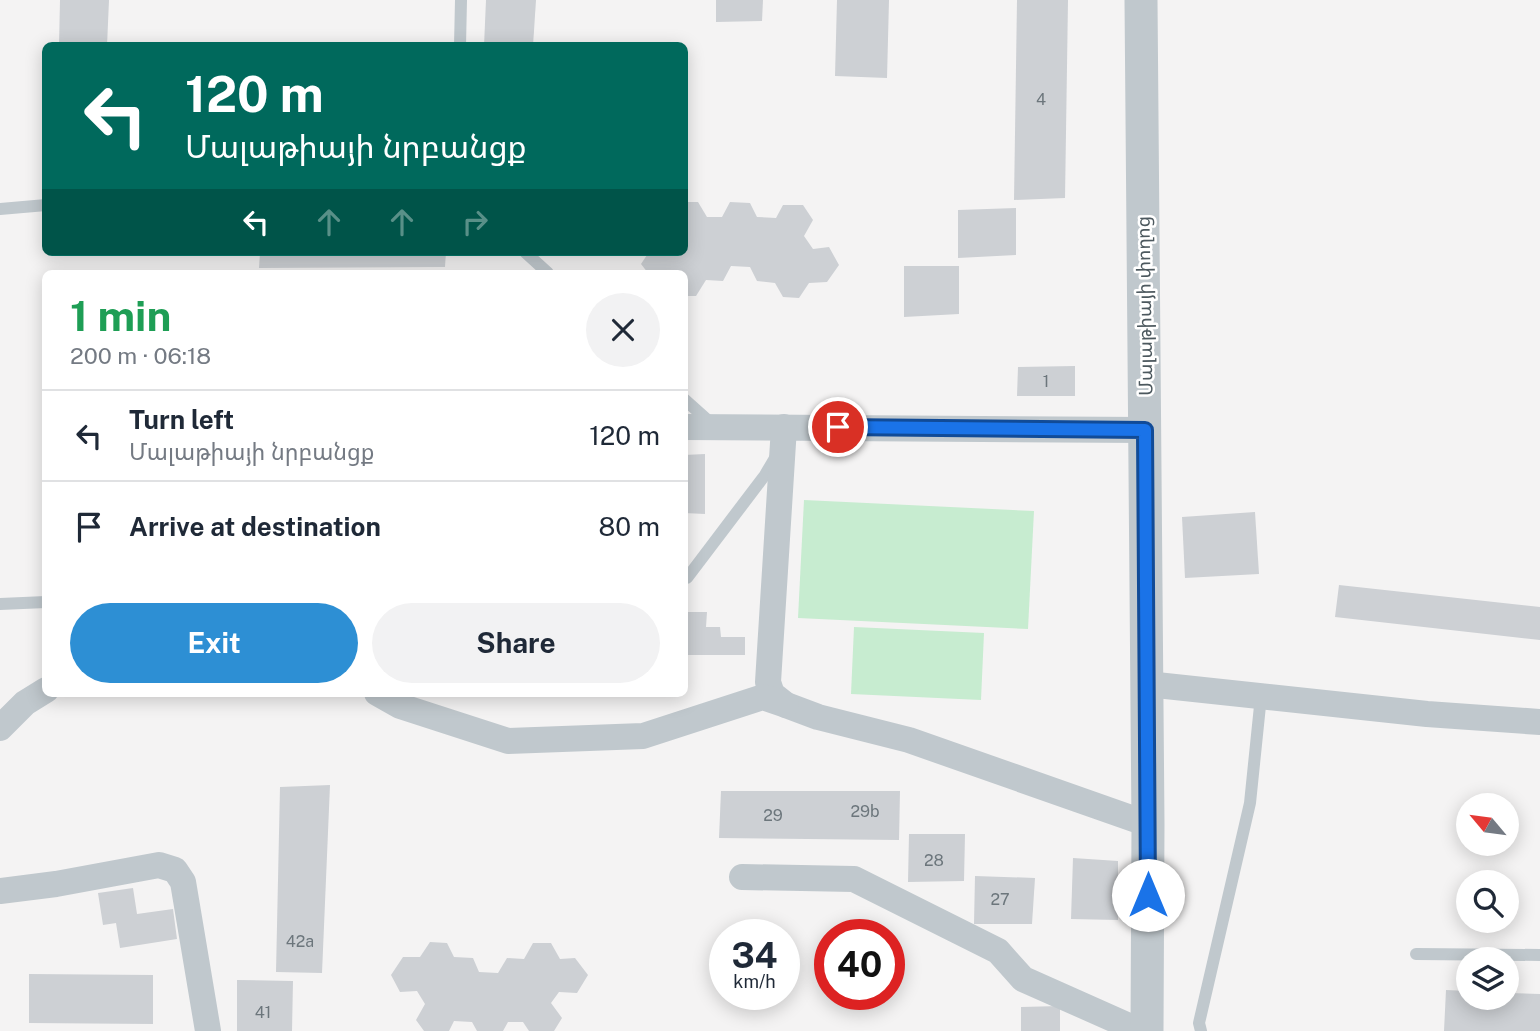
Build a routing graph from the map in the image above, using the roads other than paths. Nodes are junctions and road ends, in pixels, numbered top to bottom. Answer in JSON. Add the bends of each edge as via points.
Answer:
{"nodes":[{"id":1,"x":461,"y":0,"type":"edge"},
{"id":2,"x":1141,"y":0,"type":"edge"},
{"id":3,"x":460,"y":42,"type":"edge"},
{"id":4,"x":42,"y":205,"type":"edge"},
{"id":5,"x":0,"y":208,"type":"edge"},
{"id":6,"x":529,"y":256,"type":"edge"},
{"id":7,"x":545,"y":270,"type":"edge"},
{"id":8,"x":688,"y":403,"type":"edge"},
{"id":9,"x":688,"y":427,"type":"edge"},
{"id":10,"x":714,"y":427,"type":"junction"},
{"id":11,"x":1145,"y":430,"type":"junction"},
{"id":12,"x":784,"y":435,"type":"junction"},
{"id":13,"x":688,"y":577,"type":"edge"},
{"id":14,"x":42,"y":602,"type":"edge"},
{"id":15,"x":0,"y":604,"type":"edge"},
{"id":16,"x":1147,"y":684,"type":"junction"},
{"id":17,"x":42,"y":692,"type":"edge"},
{"id":18,"x":1261,"y":696,"type":"junction"},
{"id":19,"x":384,"y":697,"type":"edge"},
{"id":20,"x":786,"y":705,"type":"junction"},
{"id":21,"x":1540,"y":722,"type":"edge"},
{"id":22,"x":0,"y":729,"type":"edge"},
{"id":23,"x":1148,"y":824,"type":"junction"},
{"id":24,"x":742,"y":877,"type":"dead end"},
{"id":25,"x":0,"y":891,"type":"edge"},
{"id":26,"x":1416,"y":954,"type":"dead end"},
{"id":27,"x":1540,"y":955,"type":"edge"},
{"id":28,"x":208,"y":1031,"type":"edge"},
{"id":29,"x":1140,"y":1031,"type":"edge"},
{"id":30,"x":1147,"y":1031,"type":"edge"},
{"id":31,"x":1201,"y":1031,"type":"edge"}],
"edges":[{"from":1,"to":3,"type":"lane"},
{"from":2,"to":11,"type":"street","name":"Մալաթիայի փողոց"},
{"from":4,"to":5,"type":"lane"},
{"from":6,"to":7,"type":"lane"},
{"from":8,"to":10,"type":"lane"},
{"from":9,"to":10,"type":"street"},
{"from":10,"to":12,"type":"street"},
{"from":11,"to":12,"type":"street"},
{"from":11,"to":16,"type":"street","name":"Մալաթիայի փողոց"},
{"from":12,"to":13,"type":"lane","via":[[765,475]]},
{"from":12,"to":20,"type":"street","via":[[768,682],[772,694]]},
{"from":14,"to":15,"type":"lane"},
{"from":16,"to":18,"type":"street"},
{"from":16,"to":23,"type":"street","name":"Մալաթիայի փողոց"},
{"from":17,"to":22,"type":"street"},
{"from":18,"to":21,"type":"street"},
{"from":18,"to":31,"type":"lane","via":[[1250,803],[1199,1023]]},
{"from":19,"to":20,"type":"street","via":[[508,741],[643,736],[763,696]]},
{"from":20,"to":23,"type":"street","via":[[909,740]]},
{"from":23,"to":30,"type":"street","name":"Մալաթիայի փողոց"},
{"from":24,"to":29,"type":"street","via":[[854,879],[998,951],[1023,979]]},
{"from":25,"to":28,"type":"street","via":[[159,865],[175,870],[183,882]]},
{"from":26,"to":27,"type":"lane"}]}
